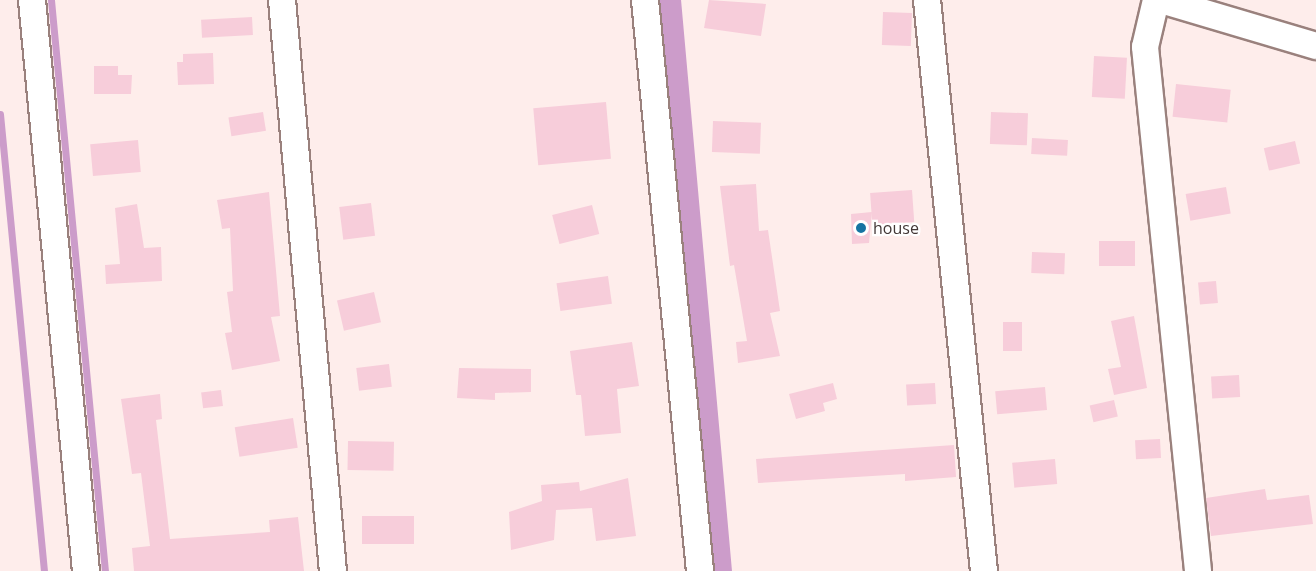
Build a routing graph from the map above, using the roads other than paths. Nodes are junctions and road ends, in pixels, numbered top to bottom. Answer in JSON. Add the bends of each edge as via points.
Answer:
{"nodes":[{"id":1,"x":32,"y":0,"type":"edge"},
{"id":2,"x":282,"y":0,"type":"edge"},
{"id":3,"x":645,"y":0,"type":"edge"},
{"id":4,"x":927,"y":0,"type":"edge"},
{"id":5,"x":1158,"y":0,"type":"edge"},
{"id":6,"x":1316,"y":46,"type":"edge"},
{"id":7,"x":86,"y":571,"type":"edge"},
{"id":8,"x":333,"y":571,"type":"edge"},
{"id":9,"x":700,"y":571,"type":"edge"},
{"id":10,"x":984,"y":571,"type":"edge"},
{"id":11,"x":1198,"y":571,"type":"edge"}],
"edges":[{"from":1,"to":7,"type":"street"},
{"from":2,"to":8,"type":"street"},
{"from":3,"to":9,"type":"street"},
{"from":4,"to":10,"type":"street"},
{"from":5,"to":6,"type":"street"},
{"from":5,"to":11,"type":"street","via":[[1146,56]]}]}
